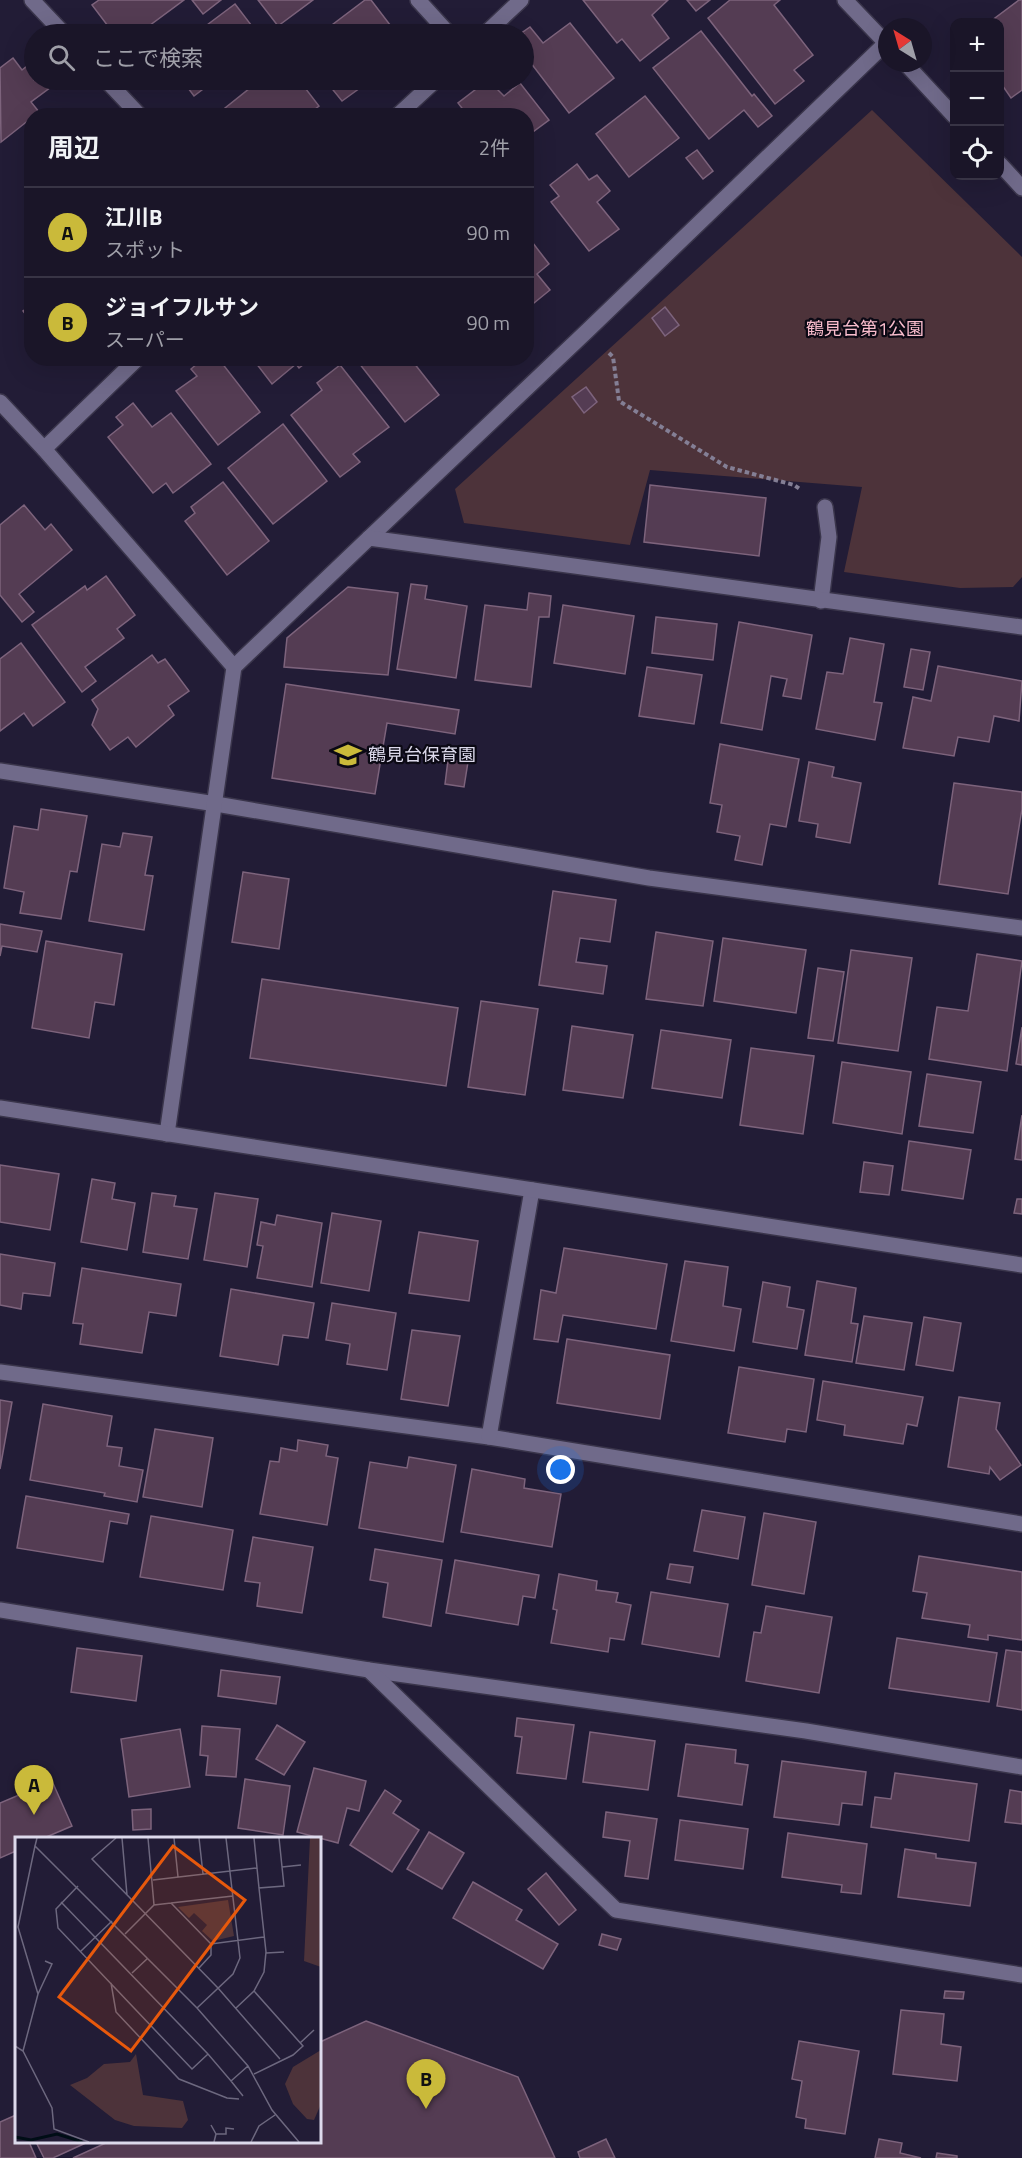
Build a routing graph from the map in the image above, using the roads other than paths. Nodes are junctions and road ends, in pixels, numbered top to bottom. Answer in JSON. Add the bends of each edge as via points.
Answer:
{"nodes":[{"id":1,"x":32,"y":0,"type":"edge"},
{"id":2,"x":418,"y":0,"type":"edge"},
{"id":3,"x":521,"y":0,"type":"edge"},
{"id":4,"x":845,"y":0,"type":"edge"},
{"id":5,"x":55,"y":24,"type":"edge"},
{"id":6,"x":440,"y":24,"type":"edge"},
{"id":7,"x":495,"y":24,"type":"edge"},
{"id":8,"x":878,"y":35,"type":"edge"},
{"id":9,"x":878,"y":51,"type":"edge"},
{"id":10,"x":913,"y":72,"type":"edge"},
{"id":11,"x":115,"y":90,"type":"edge"},
{"id":12,"x":425,"y":90,"type":"edge"},
{"id":13,"x":132,"y":108,"type":"edge"},
{"id":14,"x":406,"y":108,"type":"edge"},
{"id":15,"x":950,"y":112,"type":"edge"},
{"id":16,"x":1004,"y":169,"type":"edge"},
{"id":17,"x":1022,"y":188,"type":"edge"},
{"id":18,"x":130,"y":366,"type":"edge"},
{"id":19,"x":0,"y":402,"type":"edge"},
{"id":20,"x":44,"y":449,"type":"junction"},
{"id":21,"x":825,"y":507,"type":"road end"},
{"id":22,"x":369,"y":538,"type":"junction"},
{"id":23,"x":820,"y":601,"type":"junction"},
{"id":24,"x":1022,"y":628,"type":"edge"},
{"id":25,"x":234,"y":667,"type":"junction"},
{"id":26,"x":0,"y":771,"type":"edge"},
{"id":27,"x":216,"y":804,"type":"junction"},
{"id":28,"x":1022,"y":928,"type":"edge"},
{"id":29,"x":0,"y":1108,"type":"edge"},
{"id":30,"x":167,"y":1134,"type":"junction"},
{"id":31,"x":532,"y":1190,"type":"junction"},
{"id":32,"x":1022,"y":1264,"type":"edge"},
{"id":33,"x":0,"y":1372,"type":"edge"},
{"id":34,"x":489,"y":1437,"type":"junction"},
{"id":35,"x":1022,"y":1524,"type":"edge"},
{"id":36,"x":0,"y":1610,"type":"edge"},
{"id":37,"x":369,"y":1670,"type":"junction"},
{"id":38,"x":1022,"y":1767,"type":"edge"},
{"id":39,"x":1022,"y":1975,"type":"edge"}],
"edges":[{"from":1,"to":5,"type":"street"},
{"from":2,"to":6,"type":"street"},
{"from":3,"to":7,"type":"street"},
{"from":4,"to":8,"type":"street"},
{"from":9,"to":22,"type":"street"},
{"from":10,"to":15,"type":"street"},
{"from":11,"to":13,"type":"street"},
{"from":12,"to":14,"type":"street"},
{"from":16,"to":17,"type":"street"},
{"from":18,"to":20,"type":"street"},
{"from":19,"to":20,"type":"street"},
{"from":20,"to":25,"type":"street"},
{"from":21,"to":23,"type":"street","via":[[829,537]]},
{"from":22,"to":23,"type":"street"},
{"from":22,"to":25,"type":"street"},
{"from":23,"to":24,"type":"street"},
{"from":25,"to":27,"type":"street"},
{"from":26,"to":27,"type":"street"},
{"from":27,"to":28,"type":"street","via":[[649,878]]},
{"from":27,"to":30,"type":"street"},
{"from":29,"to":30,"type":"street"},
{"from":30,"to":31,"type":"street"},
{"from":31,"to":32,"type":"street"},
{"from":31,"to":34,"type":"street"},
{"from":33,"to":34,"type":"street"},
{"from":34,"to":35,"type":"street"},
{"from":36,"to":37,"type":"street"},
{"from":37,"to":38,"type":"street","via":[[806,1731]]},
{"from":37,"to":39,"type":"street","via":[[616,1910]]}]}
